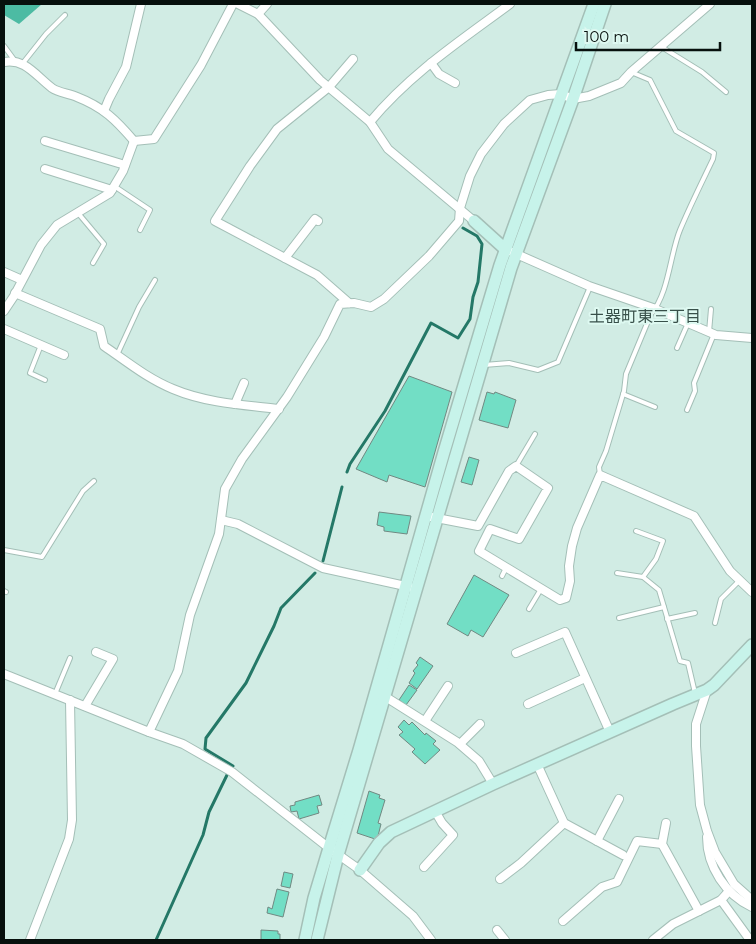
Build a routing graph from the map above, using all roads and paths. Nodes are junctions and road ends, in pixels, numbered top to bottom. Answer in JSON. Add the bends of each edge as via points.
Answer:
{"nodes":[{"id":1,"x":141,"y":4,"type":"edge"},
{"id":2,"x":233,"y":4,"type":"edge"},
{"id":3,"x":238,"y":4,"type":"edge"},
{"id":4,"x":267,"y":4,"type":"edge"},
{"id":5,"x":510,"y":4,"type":"edge"},
{"id":6,"x":594,"y":4,"type":"edge"},
{"id":7,"x":605,"y":4,"type":"edge"},
{"id":8,"x":710,"y":4,"type":"edge"},
{"id":9,"x":258,"y":14,"type":"junction"},
{"id":10,"x":65,"y":15,"type":"dead end"},
{"id":11,"x":4,"y":46,"type":"edge"},
{"id":12,"x":660,"y":46,"type":"junction"},
{"id":13,"x":353,"y":59,"type":"dead end"},
{"id":14,"x":4,"y":62,"type":"edge"},
{"id":15,"x":19,"y":62,"type":"junction"},
{"id":16,"x":431,"y":62,"type":"junction"},
{"id":17,"x":631,"y":72,"type":"junction"},
{"id":18,"x":455,"y":83,"type":"dead end"},
{"id":19,"x":329,"y":87,"type":"junction"},
{"id":20,"x":726,"y":92,"type":"dead end"},
{"id":21,"x":561,"y":94,"type":"junction"},
{"id":22,"x":573,"y":99,"type":"junction"},
{"id":23,"x":104,"y":111,"type":"junction"},
{"id":24,"x":370,"y":122,"type":"junction"},
{"id":25,"x":45,"y":141,"type":"dead end"},
{"id":26,"x":134,"y":141,"type":"junction"},
{"id":27,"x":125,"y":165,"type":"junction"},
{"id":28,"x":45,"y":169,"type":"dead end"},
{"id":29,"x":113,"y":188,"type":"junction"},
{"id":30,"x":460,"y":208,"type":"junction"},
{"id":31,"x":78,"y":213,"type":"junction"},
{"id":32,"x":318,"y":221,"type":"dead end"},
{"id":33,"x":474,"y":221,"type":"joint"},
{"id":34,"x":140,"y":230,"type":"dead end"},
{"id":35,"x":506,"y":249,"type":"junction"},
{"id":36,"x":517,"y":254,"type":"junction"},
{"id":37,"x":284,"y":258,"type":"junction"},
{"id":38,"x":93,"y":263,"type":"dead end"},
{"id":39,"x":4,"y":272,"type":"edge"},
{"id":40,"x":22,"y":280,"type":"junction"},
{"id":41,"x":155,"y":280,"type":"dead end"},
{"id":42,"x":590,"y":286,"type":"junction"},
{"id":43,"x":15,"y":294,"type":"junction"},
{"id":44,"x":349,"y":304,"type":"junction"},
{"id":45,"x":656,"y":309,"type":"junction"},
{"id":46,"x":711,"y":309,"type":"dead end"},
{"id":47,"x":4,"y":311,"type":"edge"},
{"id":48,"x":688,"y":322,"type":"junction"},
{"id":49,"x":4,"y":328,"type":"edge"},
{"id":50,"x":712,"y":333,"type":"junction"},
{"id":51,"x":752,"y":338,"type":"edge"},
{"id":52,"x":42,"y":345,"type":"junction"},
{"id":53,"x":677,"y":348,"type":"dead end"},
{"id":54,"x":64,"y":355,"type":"dead end"},
{"id":55,"x":117,"y":355,"type":"junction"},
{"id":56,"x":482,"y":365,"type":"junction"},
{"id":57,"x":44,"y":380,"type":"dead end"},
{"id":58,"x":244,"y":383,"type":"dead end"},
{"id":59,"x":623,"y":394,"type":"junction"},
{"id":60,"x":235,"y":404,"type":"junction"},
{"id":61,"x":655,"y":407,"type":"dead end"},
{"id":62,"x":279,"y":409,"type":"junction"},
{"id":63,"x":687,"y":410,"type":"dead end"},
{"id":64,"x":535,"y":434,"type":"dead end"},
{"id":65,"x":516,"y":466,"type":"junction"},
{"id":66,"x":600,"y":475,"type":"junction"},
{"id":67,"x":94,"y":481,"type":"dead end"},
{"id":68,"x":432,"y":517,"type":"junction"},
{"id":69,"x":221,"y":520,"type":"junction"},
{"id":70,"x":478,"y":526,"type":"junction"},
{"id":71,"x":490,"y":529,"type":"junction"},
{"id":72,"x":636,"y":531,"type":"dead end"},
{"id":73,"x":4,"y":550,"type":"edge"},
{"id":74,"x":506,"y":568,"type":"junction"},
{"id":75,"x":617,"y":573,"type":"dead end"},
{"id":76,"x":502,"y":576,"type":"dead end"},
{"id":77,"x":643,"y":577,"type":"junction"},
{"id":78,"x":739,"y":581,"type":"junction"},
{"id":79,"x":412,"y":588,"type":"junction"},
{"id":80,"x":541,"y":589,"type":"junction"},
{"id":81,"x":752,"y":592,"type":"edge"},
{"id":82,"x":664,"y":607,"type":"junction"},
{"id":83,"x":529,"y":609,"type":"dead end"},
{"id":84,"x":695,"y":613,"type":"dead end"},
{"id":85,"x":619,"y":618,"type":"dead end"},
{"id":86,"x":668,"y":619,"type":"junction"},
{"id":87,"x":715,"y":623,"type":"dead end"},
{"id":88,"x":752,"y":644,"type":"edge"},
{"id":89,"x":96,"y":652,"type":"dead end"},
{"id":90,"x":516,"y":653,"type":"dead end"},
{"id":91,"x":70,"y":658,"type":"dead end"},
{"id":92,"x":59,"y":664,"type":"dead end"},
{"id":93,"x":66,"y":667,"type":"junction"},
{"id":94,"x":4,"y":674,"type":"edge"},
{"id":95,"x":585,"y":678,"type":"junction"},
{"id":96,"x":448,"y":686,"type":"dead end"},
{"id":97,"x":707,"y":690,"type":"junction"},
{"id":98,"x":380,"y":693,"type":"junction"},
{"id":99,"x":55,"y":694,"type":"junction"},
{"id":100,"x":696,"y":695,"type":"junction"},
{"id":101,"x":70,"y":700,"type":"junction"},
{"id":102,"x":528,"y":704,"type":"dead end"},
{"id":103,"x":84,"y":706,"type":"junction"},
{"id":104,"x":425,"y":721,"type":"junction"},
{"id":105,"x":480,"y":724,"type":"dead end"},
{"id":106,"x":149,"y":732,"type":"junction"},
{"id":107,"x":610,"y":732,"type":"junction"},
{"id":108,"x":460,"y":744,"type":"junction"},
{"id":109,"x":537,"y":764,"type":"junction"},
{"id":110,"x":493,"y":784,"type":"junction"},
{"id":111,"x":619,"y":799,"type":"dead end"},
{"id":112,"x":435,"y":811,"type":"junction"},
{"id":113,"x":564,"y":822,"type":"junction"},
{"id":114,"x":666,"y":823,"type":"dead end"},
{"id":115,"x":707,"y":831,"type":"junction"},
{"id":116,"x":597,"y":841,"type":"junction"},
{"id":117,"x":662,"y":844,"type":"junction"},
{"id":118,"x":333,"y":851,"type":"junction"},
{"id":119,"x":623,"y":855,"type":"dead end"},
{"id":120,"x":424,"y":868,"type":"dead end"},
{"id":121,"x":360,"y":870,"type":"junction"},
{"id":122,"x":500,"y":879,"type":"dead end"},
{"id":123,"x":729,"y":891,"type":"junction"},
{"id":124,"x":721,"y":900,"type":"junction"},
{"id":125,"x":752,"y":900,"type":"edge"},
{"id":126,"x":752,"y":907,"type":"edge"},
{"id":127,"x":698,"y":912,"type":"junction"},
{"id":128,"x":563,"y":921,"type":"dead end"},
{"id":129,"x":497,"y":930,"type":"dead end"},
{"id":130,"x":30,"y":940,"type":"edge"},
{"id":131,"x":304,"y":940,"type":"edge"},
{"id":132,"x":317,"y":940,"type":"edge"},
{"id":133,"x":431,"y":940,"type":"edge"},
{"id":134,"x":506,"y":940,"type":"edge"},
{"id":135,"x":653,"y":940,"type":"edge"},
{"id":136,"x":750,"y":940,"type":"edge"}],
"edges":[{"from":1,"to":23,"type":"street","via":[[126,67]]},
{"from":2,"to":26,"type":"street","via":[[154,139]]},
{"from":3,"to":9,"type":"street"},
{"from":4,"to":9,"type":"street"},
{"from":5,"to":16,"type":"street"},
{"from":6,"to":21,"type":"street"},
{"from":7,"to":22,"type":"street"},
{"from":8,"to":12,"type":"street"},
{"from":9,"to":19,"type":"street"},
{"from":10,"to":15,"type":"lane"},
{"from":11,"to":15,"type":"lane"},
{"from":12,"to":17,"type":"street"},
{"from":12,"to":20,"type":"lane","via":[[702,72]]},
{"from":13,"to":19,"type":"street"},
{"from":14,"to":15,"type":"street"},
{"from":15,"to":23,"type":"street","via":[[54,89]]},
{"from":16,"to":18,"type":"street","via":[[439,74]]},
{"from":16,"to":24,"type":"street"},
{"from":17,"to":22,"type":"street","via":[[621,83],[602,92]]},
{"from":17,"to":45,"type":"lane","via":[[650,80],[676,131],[714,153],[679,231]]},
{"from":19,"to":24,"type":"street"},
{"from":19,"to":37,"type":"street","via":[[277,129],[216,221]]},
{"from":21,"to":22,"type":"street"},
{"from":21,"to":30,"type":"street","via":[[530,100],[504,124],[480,154]]},
{"from":21,"to":35,"type":"street"},
{"from":22,"to":36,"type":"street"},
{"from":23,"to":26,"type":"street"},
{"from":24,"to":30,"type":"street","via":[[388,149]]},
{"from":25,"to":27,"type":"street"},
{"from":26,"to":27,"type":"street"},
{"from":27,"to":29,"type":"street"},
{"from":28,"to":29,"type":"street"},
{"from":29,"to":31,"type":"street","via":[[110,194]]},
{"from":29,"to":34,"type":"lane","via":[[150,210]]},
{"from":30,"to":33,"type":"street"},
{"from":30,"to":44,"type":"street","via":[[459,221],[429,256],[384,299],[371,307]]},
{"from":31,"to":38,"type":"lane","via":[[104,244]]},
{"from":31,"to":40,"type":"street","via":[[57,225]]},
{"from":32,"to":37,"type":"street","via":[[315,219]]},
{"from":33,"to":35,"type":"street"},
{"from":35,"to":36,"type":"street"},
{"from":35,"to":68,"type":"street"},
{"from":36,"to":42,"type":"street"},
{"from":36,"to":56,"type":"street"},
{"from":37,"to":44,"type":"street","via":[[317,275]]},
{"from":39,"to":40,"type":"street"},
{"from":40,"to":43,"type":"street"},
{"from":41,"to":55,"type":"lane"},
{"from":42,"to":45,"type":"street"},
{"from":42,"to":56,"type":"lane","via":[[558,362],[538,370],[509,364]]},
{"from":43,"to":47,"type":"street"},
{"from":43,"to":55,"type":"street","via":[[100,329],[104,346]]},
{"from":44,"to":62,"type":"street","via":[[340,304],[324,337]]},
{"from":45,"to":48,"type":"street"},
{"from":45,"to":59,"type":"lane","via":[[626,374]]},
{"from":46,"to":50,"type":"lane"},
{"from":48,"to":50,"type":"street"},
{"from":48,"to":53,"type":"lane"},
{"from":49,"to":52,"type":"street"},
{"from":50,"to":51,"type":"street"},
{"from":50,"to":63,"type":"lane"},
{"from":52,"to":54,"type":"street"},
{"from":52,"to":57,"type":"lane","via":[[30,373]]},
{"from":55,"to":60,"type":"street","via":[[173,390]]},
{"from":56,"to":68,"type":"street"},
{"from":58,"to":60,"type":"street"},
{"from":59,"to":61,"type":"lane"},
{"from":59,"to":66,"type":"lane","via":[[599,467]]},
{"from":60,"to":62,"type":"street"},
{"from":62,"to":69,"type":"street","via":[[242,459],[225,489]]},
{"from":64,"to":65,"type":"lane"},
{"from":65,"to":70,"type":"street","via":[[509,471]]},
{"from":65,"to":71,"type":"street","via":[[548,488],[519,539]]},
{"from":66,"to":78,"type":"street","via":[[694,516]]},
{"from":66,"to":80,"type":"street","via":[[572,546],[566,598],[560,600]]},
{"from":67,"to":73,"type":"lane","via":[[83,492],[42,557]]},
{"from":68,"to":70,"type":"street"},
{"from":68,"to":79,"type":"street"},
{"from":69,"to":79,"type":"street","via":[[238,524],[324,568]]},
{"from":69,"to":106,"type":"street","via":[[190,615],[178,671]]},
{"from":70,"to":71,"type":"street"},
{"from":71,"to":74,"type":"street","via":[[479,551]]},
{"from":72,"to":77,"type":"lane","via":[[663,541],[656,559]]},
{"from":74,"to":76,"type":"lane"},
{"from":74,"to":80,"type":"street"},
{"from":75,"to":77,"type":"lane"},
{"from":77,"to":82,"type":"lane","via":[[659,590]]},
{"from":78,"to":81,"type":"street"},
{"from":78,"to":87,"type":"lane","via":[[721,599]]},
{"from":79,"to":98,"type":"street"},
{"from":80,"to":83,"type":"lane"},
{"from":82,"to":85,"type":"lane"},
{"from":82,"to":86,"type":"lane"},
{"from":84,"to":86,"type":"lane"},
{"from":86,"to":100,"type":"lane","via":[[680,661],[688,663]]},
{"from":88,"to":97,"type":"street"},
{"from":89,"to":103,"type":"street","via":[[113,659]]},
{"from":90,"to":95,"type":"street","via":[[565,632]]},
{"from":91,"to":93,"type":"lane"},
{"from":92,"to":93,"type":"lane"},
{"from":93,"to":99,"type":"lane"},
{"from":94,"to":99,"type":"street"},
{"from":95,"to":102,"type":"street"},
{"from":95,"to":107,"type":"street"},
{"from":96,"to":104,"type":"street"},
{"from":97,"to":100,"type":"street"},
{"from":97,"to":115,"type":"street","via":[[696,724],[700,805]]},
{"from":98,"to":104,"type":"street"},
{"from":98,"to":118,"type":"street"},
{"from":99,"to":101,"type":"street"},
{"from":100,"to":107,"type":"street"},
{"from":101,"to":103,"type":"street"},
{"from":101,"to":130,"type":"street","via":[[72,820],[69,839]]},
{"from":103,"to":106,"type":"street"},
{"from":104,"to":108,"type":"street"},
{"from":105,"to":108,"type":"street"},
{"from":106,"to":118,"type":"street","via":[[184,744],[215,761]]},
{"from":107,"to":109,"type":"street"},
{"from":108,"to":110,"type":"street","via":[[479,761]]},
{"from":109,"to":110,"type":"street"},
{"from":109,"to":113,"type":"street"},
{"from":110,"to":112,"type":"street"},
{"from":111,"to":116,"type":"street"},
{"from":112,"to":120,"type":"street","via":[[452,835]]},
{"from":112,"to":121,"type":"street","via":[[391,832]]},
{"from":113,"to":116,"type":"street"},
{"from":113,"to":122,"type":"street"},
{"from":114,"to":117,"type":"street"},
{"from":115,"to":123,"type":"street","via":[[707,846],[714,868]]},
{"from":115,"to":125,"type":"street","via":[[734,884]]},
{"from":116,"to":119,"type":"street"},
{"from":117,"to":127,"type":"street"},
{"from":117,"to":128,"type":"street","via":[[637,841],[617,882],[602,887]]},
{"from":118,"to":121,"type":"street"},
{"from":118,"to":131,"type":"street","via":[[314,898]]},
{"from":118,"to":132,"type":"street"},
{"from":121,"to":133,"type":"street","via":[[413,916]]},
{"from":123,"to":124,"type":"street"},
{"from":123,"to":126,"type":"street"},
{"from":124,"to":127,"type":"street"},
{"from":124,"to":136,"type":"street"},
{"from":127,"to":135,"type":"street","via":[[673,924]]},
{"from":129,"to":134,"type":"street"}]}
